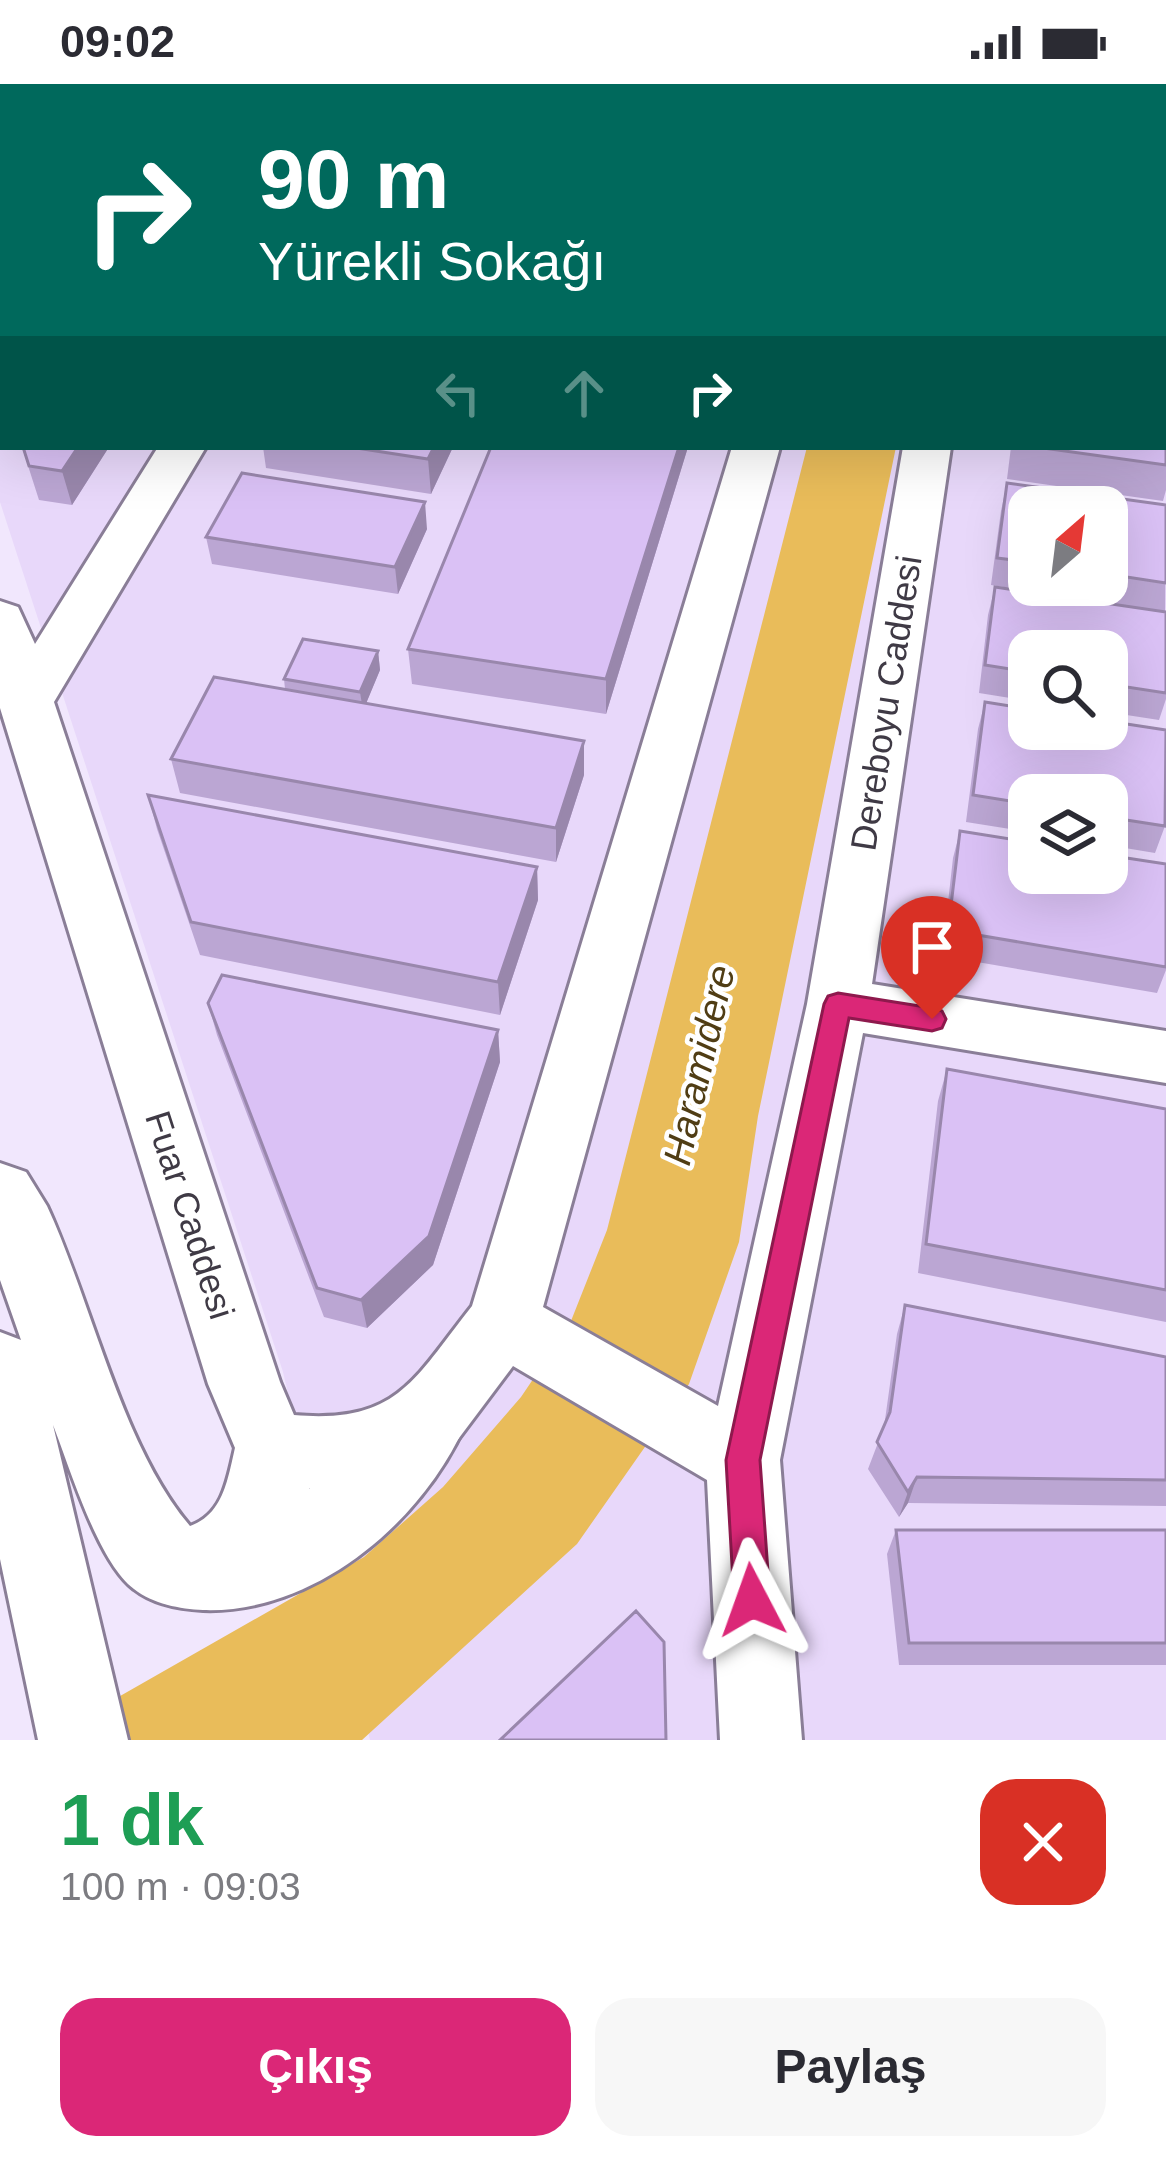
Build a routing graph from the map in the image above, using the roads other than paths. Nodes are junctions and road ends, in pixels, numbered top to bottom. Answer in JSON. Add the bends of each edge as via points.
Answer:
{"nodes":[{"id":1,"x":180,"y":450,"type":"edge"},
{"id":2,"x":755,"y":450,"type":"edge"},
{"id":3,"x":926,"y":450,"type":"edge"},
{"id":4,"x":0,"y":620,"type":"edge"},
{"id":5,"x":25,"y":704,"type":"junction"},
{"id":6,"x":838,"y":1004,"type":"junction"},
{"id":7,"x":1166,"y":1057,"type":"edge"},
{"id":8,"x":0,"y":1195,"type":"edge"},
{"id":9,"x":517,"y":1329,"type":"junction"},
{"id":10,"x":0,"y":1369,"type":"edge"},
{"id":11,"x":424,"y":1425,"type":"junction"},
{"id":12,"x":715,"y":1444,"type":"junction"},
{"id":13,"x":272,"y":1449,"type":"junction"},
{"id":14,"x":208,"y":1570,"type":"junction"},
{"id":15,"x":82,"y":1740,"type":"edge"},
{"id":16,"x":761,"y":1740,"type":"edge"}],
"edges":[{"from":1,"to":5,"type":"street"},
{"from":2,"to":9,"type":"street"},
{"from":3,"to":6,"type":"street","name":"Dereboyu Caddesi"},
{"from":4,"to":5,"type":"street","name":"Fuar Caddesi"},
{"from":5,"to":13,"type":"street","name":"Fuar Caddesi","via":[[244,1384]]},
{"from":6,"to":7,"type":"street"},
{"from":6,"to":12,"type":"street","name":"Dereboyu Caddesi"},
{"from":8,"to":14,"type":"main road","via":[[112,1470],[158,1557]]},
{"from":9,"to":11,"type":"street"},
{"from":9,"to":12,"type":"street"},
{"from":10,"to":15,"type":"main road"},
{"from":11,"to":13,"type":"street","via":[[339,1455]]},
{"from":11,"to":14,"type":"main road","via":[[349,1511],[284,1556],[238,1571]]},
{"from":12,"to":16,"type":"street","name":"Dereboyu Caddesi"},
{"from":13,"to":14,"type":"main road","via":[[257,1524]]}]}
